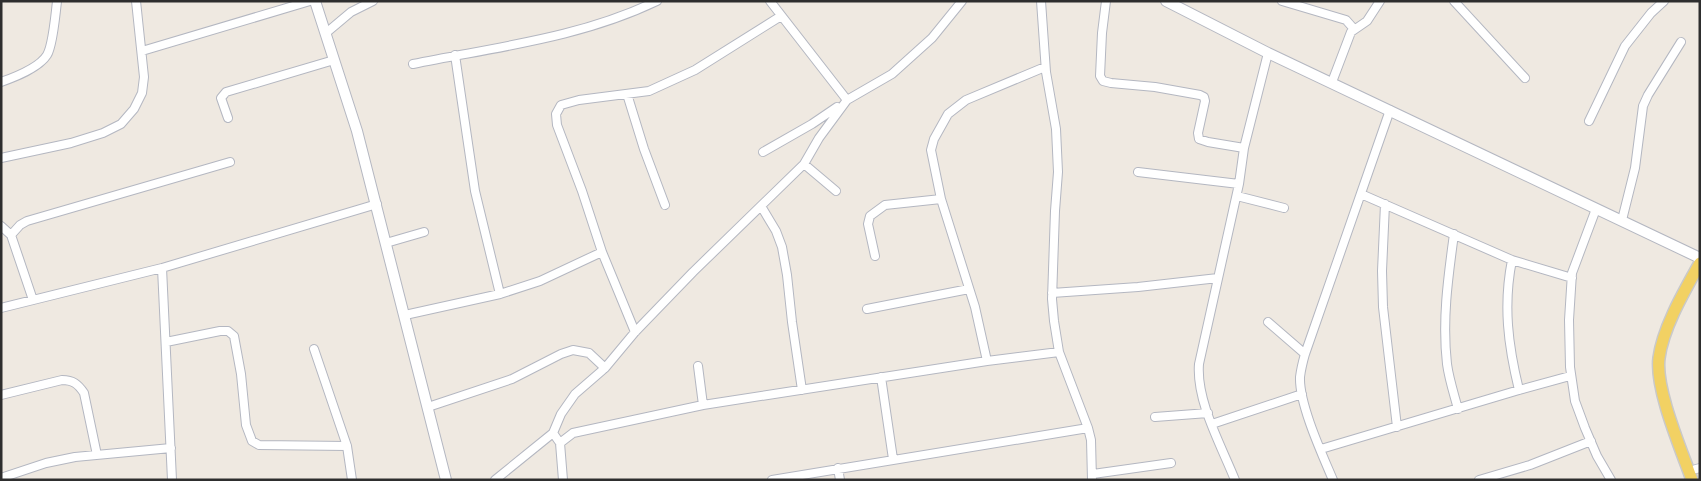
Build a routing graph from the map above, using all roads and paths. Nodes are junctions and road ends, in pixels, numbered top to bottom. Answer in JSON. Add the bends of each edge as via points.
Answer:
{"nodes":[{"id":1,"x":57,"y":1,"type":"edge"},
{"id":2,"x":136,"y":1,"type":"edge"},
{"id":3,"x":310,"y":1,"type":"edge"},
{"id":4,"x":315,"y":1,"type":"edge"},
{"id":5,"x":373,"y":1,"type":"edge"},
{"id":6,"x":657,"y":1,"type":"edge"},
{"id":7,"x":770,"y":1,"type":"edge"},
{"id":8,"x":949,"y":1,"type":"edge"},
{"id":9,"x":1041,"y":1,"type":"edge"},
{"id":10,"x":1106,"y":1,"type":"edge"},
{"id":11,"x":1166,"y":1,"type":"edge"},
{"id":12,"x":1380,"y":1,"type":"edge"},
{"id":13,"x":1454,"y":1,"type":"edge"},
{"id":14,"x":1664,"y":1,"type":"edge"},
{"id":15,"x":1285,"y":2,"type":"edge"},
{"id":16,"x":959,"y":4,"type":"edge"},
{"id":17,"x":781,"y":16,"type":"junction"},
{"id":18,"x":1354,"y":29,"type":"junction"},
{"id":19,"x":326,"y":33,"type":"junction"},
{"id":20,"x":1681,"y":42,"type":"dead end"},
{"id":21,"x":142,"y":51,"type":"junction"},
{"id":22,"x":1268,"y":53,"type":"junction"},
{"id":23,"x":455,"y":55,"type":"junction"},
{"id":24,"x":334,"y":60,"type":"junction"},
{"id":25,"x":413,"y":64,"type":"dead end"},
{"id":26,"x":1045,"y":66,"type":"junction"},
{"id":27,"x":1526,"y":78,"type":"dead end"},
{"id":28,"x":1,"y":82,"type":"edge"},
{"id":29,"x":1332,"y":82,"type":"junction"},
{"id":30,"x":627,"y":94,"type":"junction"},
{"id":31,"x":847,"y":100,"type":"junction"},
{"id":32,"x":837,"y":107,"type":"dead end"},
{"id":33,"x":1390,"y":110,"type":"junction"},
{"id":34,"x":228,"y":118,"type":"dead end"},
{"id":35,"x":1589,"y":121,"type":"dead end"},
{"id":36,"x":812,"y":124,"type":"junction"},
{"id":37,"x":819,"y":138,"type":"junction"},
{"id":38,"x":1244,"y":148,"type":"junction"},
{"id":39,"x":763,"y":152,"type":"dead end"},
{"id":40,"x":1,"y":158,"type":"edge"},
{"id":41,"x":230,"y":162,"type":"dead end"},
{"id":42,"x":804,"y":164,"type":"junction"},
{"id":43,"x":1138,"y":172,"type":"dead end"},
{"id":44,"x":1239,"y":184,"type":"junction"},
{"id":45,"x":836,"y":191,"type":"dead end"},
{"id":46,"x":1361,"y":194,"type":"junction"},
{"id":47,"x":1237,"y":196,"type":"junction"},
{"id":48,"x":941,"y":199,"type":"junction"},
{"id":49,"x":377,"y":204,"type":"junction"},
{"id":50,"x":1385,"y":204,"type":"junction"},
{"id":51,"x":665,"y":205,"type":"dead end"},
{"id":52,"x":761,"y":206,"type":"junction"},
{"id":53,"x":1284,"y":208,"type":"dead end"},
{"id":54,"x":1596,"y":209,"type":"junction"},
{"id":55,"x":1622,"y":220,"type":"junction"},
{"id":56,"x":1,"y":226,"type":"edge"},
{"id":57,"x":424,"y":232,"type":"dead end"},
{"id":58,"x":1454,"y":234,"type":"junction"},
{"id":59,"x":11,"y":235,"type":"junction"},
{"id":60,"x":386,"y":243,"type":"junction"},
{"id":61,"x":602,"y":252,"type":"junction"},
{"id":62,"x":875,"y":256,"type":"dead end"},
{"id":63,"x":1700,"y":258,"type":"edge"},
{"id":64,"x":1512,"y":260,"type":"junction"},
{"id":65,"x":1700,"y":263,"type":"edge"},
{"id":66,"x":162,"y":268,"type":"junction"},
{"id":67,"x":1218,"y":278,"type":"junction"},
{"id":68,"x":1572,"y":278,"type":"junction"},
{"id":69,"x":1700,"y":278,"type":"edge"},
{"id":70,"x":969,"y":289,"type":"junction"},
{"id":71,"x":1052,"y":293,"type":"junction"},
{"id":72,"x":500,"y":294,"type":"junction"},
{"id":73,"x":32,"y":300,"type":"junction"},
{"id":74,"x":1,"y":308,"type":"edge"},
{"id":75,"x":867,"y":309,"type":"dead end"},
{"id":76,"x":405,"y":316,"type":"junction"},
{"id":77,"x":1268,"y":322,"type":"dead end"},
{"id":78,"x":635,"y":332,"type":"junction"},
{"id":79,"x":166,"y":342,"type":"junction"},
{"id":80,"x":314,"y":349,"type":"dead end"},
{"id":81,"x":1059,"y":352,"type":"junction"},
{"id":82,"x":1305,"y":354,"type":"junction"},
{"id":83,"x":987,"y":361,"type":"junction"},
{"id":84,"x":698,"y":366,"type":"dead end"},
{"id":85,"x":605,"y":368,"type":"junction"},
{"id":86,"x":1570,"y":376,"type":"junction"},
{"id":87,"x":881,"y":378,"type":"junction"},
{"id":88,"x":802,"y":390,"type":"junction"},
{"id":89,"x":1519,"y":390,"type":"junction"},
{"id":90,"x":1302,"y":394,"type":"junction"},
{"id":91,"x":1,"y":395,"type":"edge"},
{"id":92,"x":703,"y":405,"type":"junction"},
{"id":93,"x":428,"y":407,"type":"junction"},
{"id":94,"x":1458,"y":409,"type":"junction"},
{"id":95,"x":1208,"y":413,"type":"junction"},
{"id":96,"x":1155,"y":417,"type":"dead end"},
{"id":97,"x":1212,"y":424,"type":"junction"},
{"id":98,"x":1396,"y":427,"type":"junction"},
{"id":99,"x":1088,"y":428,"type":"junction"},
{"id":100,"x":553,"y":432,"type":"junction"},
{"id":101,"x":1591,"y":441,"type":"junction"},
{"id":102,"x":560,"y":443,"type":"junction"},
{"id":103,"x":347,"y":446,"type":"junction"},
{"id":104,"x":171,"y":448,"type":"junction"},
{"id":105,"x":1321,"y":449,"type":"junction"},
{"id":106,"x":97,"y":455,"type":"junction"},
{"id":107,"x":893,"y":459,"type":"junction"},
{"id":108,"x":1171,"y":464,"type":"dead end"},
{"id":109,"x":838,"y":468,"type":"junction"},
{"id":110,"x":1697,"y":474,"type":"edge"},
{"id":111,"x":18,"y":476,"type":"edge"},
{"id":112,"x":1092,"y":477,"type":"edge"},
{"id":113,"x":1,"y":478,"type":"edge"},
{"id":114,"x":172,"y":480,"type":"edge"},
{"id":115,"x":352,"y":480,"type":"edge"},
{"id":116,"x":446,"y":480,"type":"edge"},
{"id":117,"x":495,"y":480,"type":"edge"},
{"id":118,"x":563,"y":480,"type":"edge"},
{"id":119,"x":772,"y":480,"type":"edge"},
{"id":120,"x":840,"y":480,"type":"edge"},
{"id":121,"x":1235,"y":480,"type":"edge"},
{"id":122,"x":1333,"y":480,"type":"edge"},
{"id":123,"x":1480,"y":480,"type":"edge"},
{"id":124,"x":1611,"y":480,"type":"edge"}],
"edges":[{"from":1,"to":28,"type":"street","via":[[48,55],[28,72]]},
{"from":2,"to":21,"type":"street"},
{"from":3,"to":21,"type":"street"},
{"from":4,"to":19,"type":"street"},
{"from":5,"to":19,"type":"street","via":[[351,12]]},
{"from":6,"to":23,"type":"street","via":[[581,30]]},
{"from":7,"to":17,"type":"street"},
{"from":8,"to":16,"type":"street"},
{"from":9,"to":26,"type":"street"},
{"from":10,"to":38,"type":"street","via":[[1100,76],[1104,81],[1200,95],[1205,101],[1199,139]]},
{"from":11,"to":22,"type":"street"},
{"from":12,"to":18,"type":"street","via":[[1367,21]]},
{"from":13,"to":27,"type":"street"},
{"from":14,"to":35,"type":"street","via":[[1650,13],[1625,46]]},
{"from":15,"to":18,"type":"street","via":[[1346,20]]},
{"from":16,"to":31,"type":"street","via":[[932,38],[892,74]]},
{"from":17,"to":30,"type":"street","via":[[695,70],[649,91]]},
{"from":17,"to":31,"type":"street"},
{"from":18,"to":29,"type":"street"},
{"from":19,"to":24,"type":"street"},
{"from":20,"to":55,"type":"street","via":[[1643,106],[1638,153]]},
{"from":21,"to":40,"type":"street","via":[[142,93],[121,124],[71,143]]},
{"from":22,"to":29,"type":"street"},
{"from":22,"to":38,"type":"street"},
{"from":23,"to":25,"type":"street"},
{"from":23,"to":72,"type":"street","via":[[475,191]]},
{"from":24,"to":34,"type":"street","via":[[224,93],[221,98]]},
{"from":24,"to":49,"type":"street"},
{"from":26,"to":48,"type":"street","via":[[974,96],[948,114],[931,150]]},
{"from":26,"to":71,"type":"street","via":[[1056,129],[1058,163]]},
{"from":29,"to":33,"type":"street"},
{"from":30,"to":51,"type":"street"},
{"from":30,"to":61,"type":"street","via":[[561,105],[556,114],[557,125]]},
{"from":31,"to":37,"type":"street"},
{"from":32,"to":36,"type":"street"},
{"from":33,"to":46,"type":"street"},
{"from":33,"to":54,"type":"street"},
{"from":36,"to":37,"type":"street"},
{"from":36,"to":39,"type":"street"},
{"from":37,"to":42,"type":"street"},
{"from":38,"to":44,"type":"street"},
{"from":41,"to":59,"type":"street","via":[[27,221]]},
{"from":42,"to":45,"type":"street"},
{"from":42,"to":52,"type":"street"},
{"from":43,"to":44,"type":"street"},
{"from":44,"to":47,"type":"street"},
{"from":46,"to":50,"type":"street"},
{"from":46,"to":82,"type":"street"},
{"from":47,"to":53,"type":"street"},
{"from":47,"to":67,"type":"street"},
{"from":48,"to":62,"type":"street","via":[[885,206],[870,216],[868,224]]},
{"from":48,"to":70,"type":"street"},
{"from":49,"to":60,"type":"street"},
{"from":49,"to":66,"type":"street"},
{"from":50,"to":58,"type":"street"},
{"from":50,"to":98,"type":"street","via":[[1383,308]]},
{"from":52,"to":78,"type":"street"},
{"from":52,"to":88,"type":"street","via":[[782,247]]},
{"from":54,"to":55,"type":"street"},
{"from":54,"to":68,"type":"street"},
{"from":55,"to":63,"type":"street"},
{"from":56,"to":59,"type":"street"},
{"from":57,"to":60,"type":"street"},
{"from":58,"to":64,"type":"street"},
{"from":58,"to":94,"type":"street","via":[[1445,321],[1448,366]]},
{"from":59,"to":73,"type":"street"},
{"from":60,"to":76,"type":"street"},
{"from":61,"to":72,"type":"street","via":[[540,281]]},
{"from":61,"to":78,"type":"street"},
{"from":64,"to":68,"type":"street"},
{"from":64,"to":89,"type":"street","via":[[1506,301],[1511,354]]},
{"from":65,"to":110,"type":"main road","via":[[1664,334],[1658,360],[1668,412]]},
{"from":66,"to":73,"type":"street"},
{"from":66,"to":79,"type":"street"},
{"from":67,"to":71,"type":"street"},
{"from":67,"to":95,"type":"street","via":[[1199,364],[1198,378]]},
{"from":68,"to":86,"type":"street","via":[[1568,320]]},
{"from":69,"to":110,"type":"main road","via":[[1670,337],[1665,360],[1674,410]]},
{"from":70,"to":75,"type":"street"},
{"from":70,"to":83,"type":"street"},
{"from":71,"to":81,"type":"street"},
{"from":72,"to":76,"type":"street"},
{"from":73,"to":74,"type":"street"},
{"from":76,"to":93,"type":"street"},
{"from":77,"to":82,"type":"street"},
{"from":78,"to":85,"type":"street"},
{"from":79,"to":103,"type":"street","via":[[220,331],[228,331],[234,336],[246,425],[252,441],[259,445]]},
{"from":79,"to":104,"type":"street"},
{"from":80,"to":103,"type":"street"},
{"from":81,"to":83,"type":"street"},
{"from":81,"to":99,"type":"street"},
{"from":82,"to":90,"type":"street","via":[[1300,377]]},
{"from":83,"to":87,"type":"street"},
{"from":84,"to":92,"type":"street"},
{"from":85,"to":93,"type":"street","via":[[589,352],[574,350],[512,379]]},
{"from":85,"to":100,"type":"street","via":[[575,394]]},
{"from":86,"to":89,"type":"street"},
{"from":86,"to":101,"type":"street","via":[[1575,401]]},
{"from":87,"to":88,"type":"street"},
{"from":87,"to":107,"type":"street"},
{"from":88,"to":92,"type":"street"},
{"from":89,"to":94,"type":"street"},
{"from":90,"to":97,"type":"street"},
{"from":90,"to":105,"type":"street"},
{"from":91,"to":106,"type":"street","via":[[71,380],[84,394]]},
{"from":92,"to":102,"type":"street","via":[[572,433]]},
{"from":93,"to":116,"type":"street"},
{"from":94,"to":98,"type":"street"},
{"from":95,"to":96,"type":"street"},
{"from":95,"to":97,"type":"street"},
{"from":97,"to":121,"type":"street"},
{"from":98,"to":105,"type":"street"},
{"from":99,"to":107,"type":"street"},
{"from":99,"to":112,"type":"street"},
{"from":100,"to":102,"type":"street"},
{"from":100,"to":117,"type":"street"},
{"from":101,"to":123,"type":"street"},
{"from":101,"to":124,"type":"street"},
{"from":102,"to":118,"type":"street"},
{"from":103,"to":115,"type":"street"},
{"from":104,"to":106,"type":"street"},
{"from":104,"to":114,"type":"street"},
{"from":105,"to":122,"type":"street"},
{"from":106,"to":111,"type":"street","via":[[46,463]]},
{"from":107,"to":109,"type":"street"},
{"from":108,"to":112,"type":"street"},
{"from":109,"to":119,"type":"street"},
{"from":109,"to":120,"type":"street"},
{"from":111,"to":113,"type":"street"}]}
